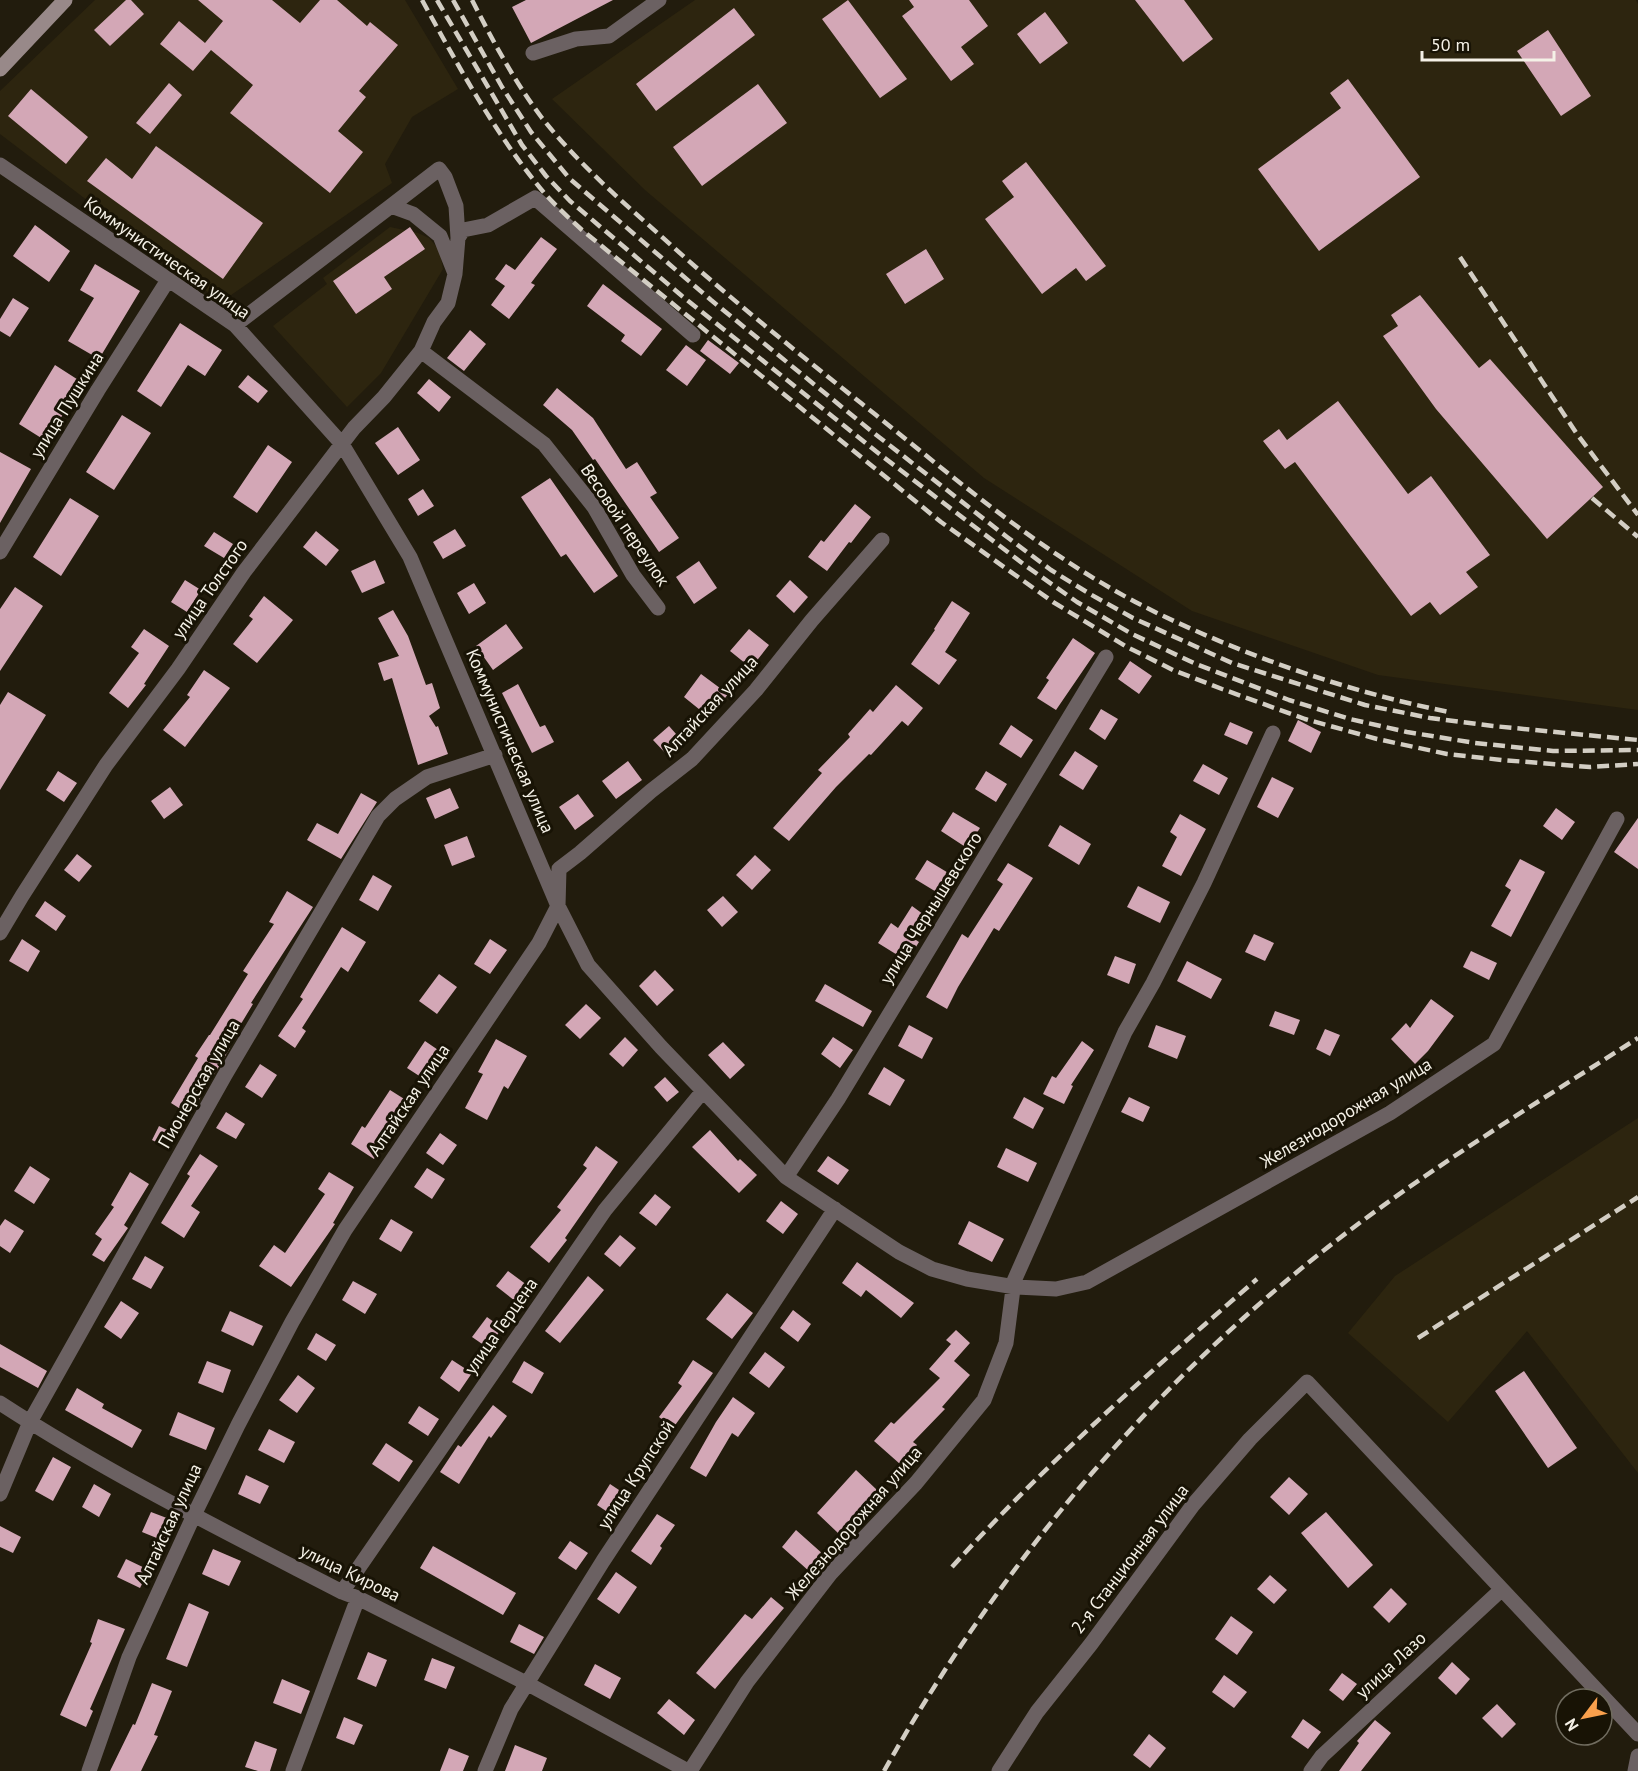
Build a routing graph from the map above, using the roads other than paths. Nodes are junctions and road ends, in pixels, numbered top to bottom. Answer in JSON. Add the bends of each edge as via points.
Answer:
{"nodes":[{"id":1,"x":65,"y":0,"type":"edge"},
{"id":2,"x":659,"y":0,"type":"edge"},
{"id":3,"x":533,"y":53,"type":"dead end"},
{"id":4,"x":0,"y":69,"type":"edge"},
{"id":5,"x":0,"y":165,"type":"edge"},
{"id":6,"x":391,"y":206,"type":"junction"},
{"id":7,"x":458,"y":237,"type":"junction"},
{"id":8,"x":455,"y":274,"type":"junction"},
{"id":9,"x":168,"y":279,"type":"junction"},
{"id":10,"x":235,"y":325,"type":"junction"},
{"id":11,"x":693,"y":335,"type":"dead end"},
{"id":12,"x":421,"y":351,"type":"junction"},
{"id":13,"x":342,"y":444,"type":"junction"},
{"id":14,"x":882,"y":540,"type":"dead end"},
{"id":15,"x":0,"y":552,"type":"edge"},
{"id":16,"x":658,"y":608,"type":"dead end"},
{"id":17,"x":1106,"y":657,"type":"dead end"},
{"id":18,"x":1273,"y":734,"type":"dead end"},
{"id":19,"x":495,"y":755,"type":"junction"},
{"id":20,"x":1617,"y":819,"type":"dead end"},
{"id":21,"x":558,"y":906,"type":"junction"},
{"id":22,"x":0,"y":933,"type":"edge"},
{"id":23,"x":703,"y":1091,"type":"junction"},
{"id":24,"x":786,"y":1177,"type":"junction"},
{"id":25,"x":835,"y":1209,"type":"junction"},
{"id":26,"x":1015,"y":1287,"type":"junction"},
{"id":27,"x":0,"y":1402,"type":"edge"},
{"id":28,"x":30,"y":1422,"type":"junction"},
{"id":29,"x":0,"y":1494,"type":"edge"},
{"id":30,"x":194,"y":1515,"type":"junction"},
{"id":31,"x":1500,"y":1590,"type":"junction"},
{"id":32,"x":342,"y":1592,"type":"junction"},
{"id":33,"x":358,"y":1598,"type":"junction"},
{"id":34,"x":528,"y":1684,"type":"junction"},
{"id":35,"x":1638,"y":1734,"type":"edge"},
{"id":36,"x":1638,"y":1756,"type":"edge"},
{"id":37,"x":89,"y":1771,"type":"edge"},
{"id":38,"x":293,"y":1771,"type":"edge"},
{"id":39,"x":485,"y":1771,"type":"edge"},
{"id":40,"x":689,"y":1771,"type":"edge"},
{"id":41,"x":999,"y":1771,"type":"edge"},
{"id":42,"x":1311,"y":1771,"type":"edge"},
{"id":43,"x":1635,"y":1771,"type":"edge"}],
"edges":[{"from":1,"to":4,"type":"main road"},
{"from":2,"to":3,"type":"street","via":[[609,36],[576,39]]},
{"from":5,"to":9,"type":"street","name":"Коммунистическая улица"},
{"from":6,"to":7,"type":"street","name":"улица Толстого","via":[[439,169],[446,177],[456,206]]},
{"from":6,"to":8,"type":"street","via":[[413,214],[440,236]]},
{"from":6,"to":10,"type":"street"},
{"from":7,"to":8,"type":"street","name":"улица Толстого"},
{"from":7,"to":11,"type":"street","via":[[463,230],[488,225],[535,198]]},
{"from":8,"to":12,"type":"street","name":"улица Толстого","via":[[448,303]]},
{"from":9,"to":10,"type":"street","name":"Коммунистическая улица"},
{"from":9,"to":15,"type":"street","name":"улица Пушкина"},
{"from":10,"to":13,"type":"street","name":"Коммунистическая улица"},
{"from":12,"to":13,"type":"street","name":"улица Толстого"},
{"from":12,"to":16,"type":"street","name":"Весовой переулок","via":[[544,444],[594,507],[633,575]]},
{"from":13,"to":19,"type":"street","name":"Коммунистическая улица","via":[[410,557]]},
{"from":13,"to":22,"type":"street","name":"улица Толстого","via":[[244,572],[106,765]]},
{"from":14,"to":21,"type":"street","name":"Алтайская улица","via":[[756,690],[692,759],[560,869]]},
{"from":17,"to":24,"type":"street","name":"улица Чернышевского","via":[[838,1099]]},
{"from":18,"to":26,"type":"street","name":"Железнодорожная улица","via":[[1204,884],[1125,1032],[1014,1281]]},
{"from":19,"to":21,"type":"street","name":"Коммунистическая улица"},
{"from":19,"to":28,"type":"street","name":"Пионерская улица","via":[[427,777],[378,816],[225,1076]]},
{"from":20,"to":26,"type":"street","name":"Железнодорожная улица","via":[[1494,1044],[1390,1113],[1087,1282],[1056,1289]]},
{"from":21,"to":23,"type":"street","name":"Коммунистическая улица","via":[[588,965]]},
{"from":21,"to":30,"type":"street","name":"Алтайская улица","via":[[539,943],[345,1230],[292,1322]]},
{"from":23,"to":24,"type":"street","name":"Коммунистическая улица"},
{"from":23,"to":32,"type":"street","name":"улица Герцена","via":[[605,1210]]},
{"from":24,"to":25,"type":"street","name":"Коммунистическая улица"},
{"from":25,"to":26,"type":"street","name":"Коммунистическая улица","via":[[898,1252],[932,1269]]},
{"from":25,"to":34,"type":"street","name":"улица Крупской","via":[[603,1561]]},
{"from":26,"to":40,"type":"street","name":"Железнодорожная улица","via":[[1006,1343],[984,1400],[916,1483],[831,1573],[747,1682]]},
{"from":27,"to":28,"type":"street","name":"улица Кирова"},
{"from":28,"to":29,"type":"street","name":"Пионерская улица"},
{"from":28,"to":30,"type":"street","name":"улица Кирова"},
{"from":30,"to":32,"type":"street","name":"улица Кирова"},
{"from":30,"to":37,"type":"street","name":"Алтайская улица","via":[[129,1657]]},
{"from":31,"to":35,"type":"street"},
{"from":31,"to":41,"type":"street","name":"2-я Станционная улица","via":[[1307,1382],[1192,1505],[1037,1712]]},
{"from":31,"to":42,"type":"street","name":"улица Лазо","via":[[1322,1756]]},
{"from":32,"to":33,"type":"street","name":"улица Кирова"},
{"from":33,"to":34,"type":"street","name":"улица Кирова"},
{"from":33,"to":38,"type":"street"},
{"from":34,"to":39,"type":"street","name":"улица Крупской","via":[[511,1709]]},
{"from":34,"to":40,"type":"street","name":"улица Кирова"},
{"from":36,"to":43,"type":"street"}]}
